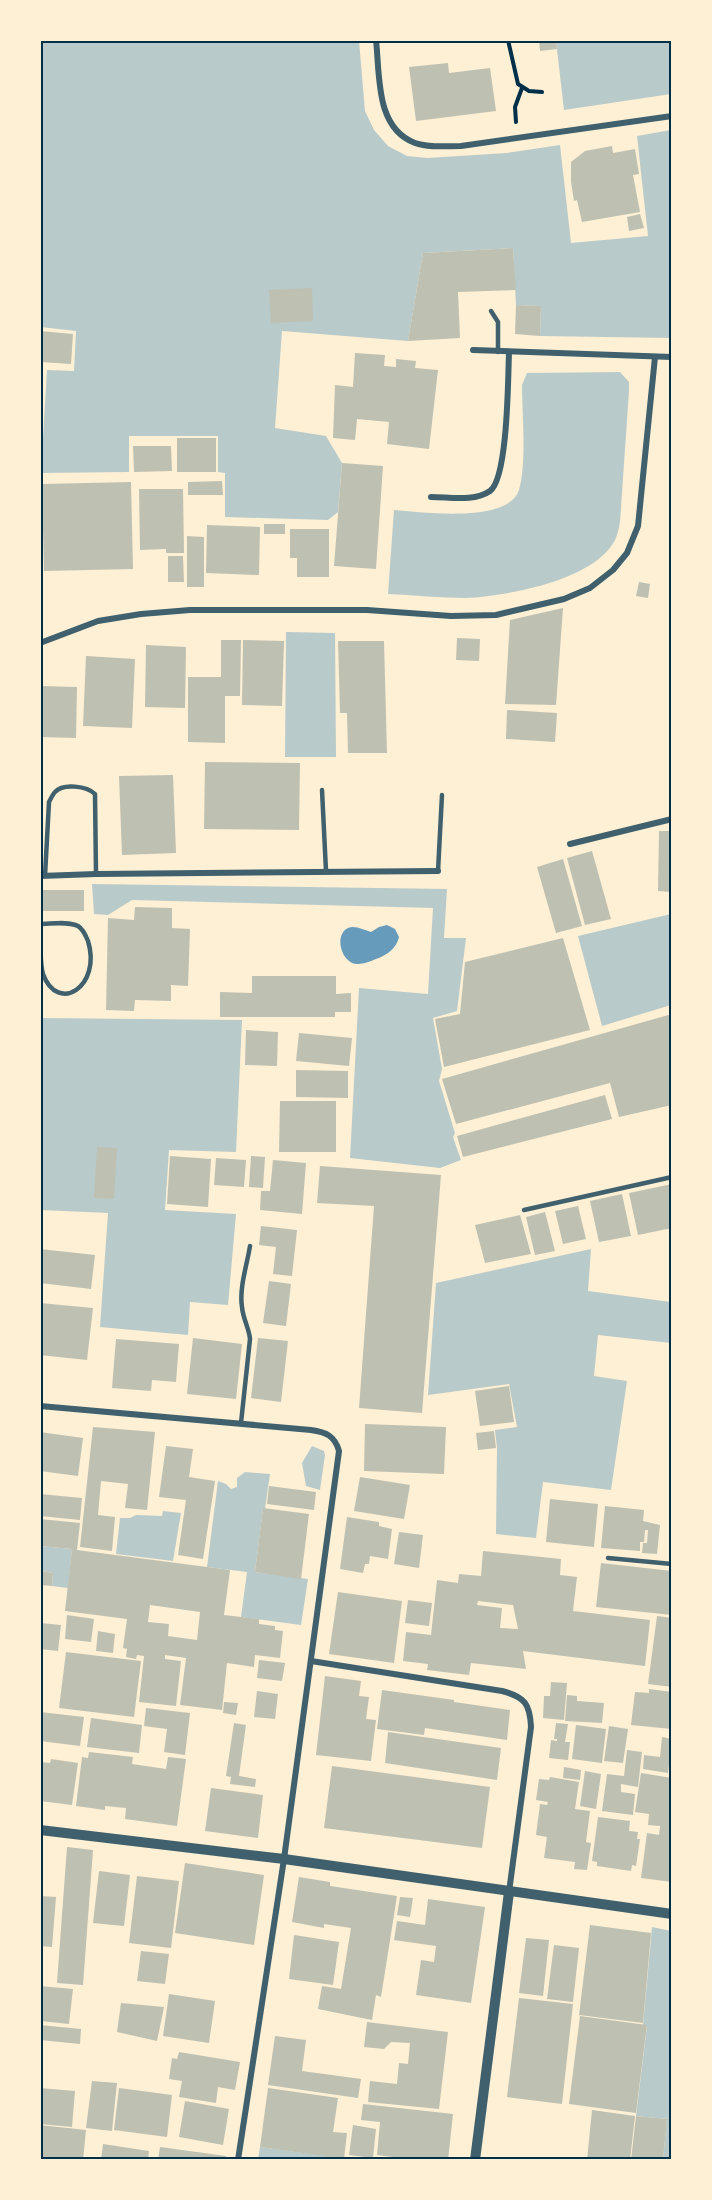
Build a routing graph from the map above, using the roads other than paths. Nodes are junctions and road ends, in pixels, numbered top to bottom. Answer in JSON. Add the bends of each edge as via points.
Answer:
{"nodes":[{"id":1,"x":376,"y":40,"type":"edge"},
{"id":2,"x":672,"y":116,"type":"edge"},
{"id":3,"x":491,"y":311,"type":"dead end"},
{"id":4,"x":472,"y":350,"type":"dead end"},
{"id":5,"x":498,"y":352,"type":"junction"},
{"id":6,"x":509,"y":352,"type":"junction"},
{"id":7,"x":655,"y":357,"type":"junction"},
{"id":8,"x":672,"y":357,"type":"edge"},
{"id":9,"x":431,"y":497,"type":"dead end"},
{"id":10,"x":40,"y":643,"type":"edge"},
{"id":11,"x":322,"y":790,"type":"dead end"},
{"id":12,"x":442,"y":795,"type":"dead end"},
{"id":13,"x":672,"y":819,"type":"edge"},
{"id":14,"x":570,"y":844,"type":"dead end"},
{"id":15,"x":326,"y":871,"type":"junction"},
{"id":16,"x":438,"y":871,"type":"joint"},
{"id":17,"x":96,"y":874,"type":"junction"},
{"id":18,"x":43,"y":876,"type":"edge"},
{"id":19,"x":40,"y":924,"type":"edge"},
{"id":20,"x":40,"y":941,"type":"edge"},
{"id":21,"x":672,"y":1178,"type":"edge"},
{"id":22,"x":524,"y":1210,"type":"dead end"},
{"id":23,"x":250,"y":1246,"type":"dead end"},
{"id":24,"x":40,"y":1406,"type":"edge"},
{"id":25,"x":242,"y":1423,"type":"junction"},
{"id":26,"x":608,"y":1558,"type":"dead end"},
{"id":27,"x":672,"y":1564,"type":"edge"},
{"id":28,"x":311,"y":1661,"type":"junction"},
{"id":29,"x":40,"y":1830,"type":"edge"},
{"id":30,"x":284,"y":1858,"type":"junction"},
{"id":31,"x":509,"y":1892,"type":"junction"},
{"id":32,"x":672,"y":1914,"type":"edge"},
{"id":33,"x":238,"y":2160,"type":"edge"},
{"id":34,"x":475,"y":2160,"type":"edge"}],
"edges":[{"from":1,"to":2,"type":"street","via":[[382,101],[388,119],[399,133],[415,143],[461,146]]},
{"from":3,"to":5,"type":"lane","via":[[498,322]]},
{"from":4,"to":5,"type":"street"},
{"from":5,"to":6,"type":"street"},
{"from":6,"to":7,"type":"street"},
{"from":6,"to":9,"type":"street","via":[[504,454],[499,478],[491,490],[475,498]]},
{"from":7,"to":8,"type":"street"},
{"from":7,"to":10,"type":"street","via":[[638,526],[627,553],[590,588],[564,599],[496,615],[344,610],[190,610],[141,614],[98,621]]},
{"from":11,"to":15,"type":"lane"},
{"from":12,"to":16,"type":"lane"},
{"from":13,"to":14,"type":"street"},
{"from":15,"to":16,"type":"street"},
{"from":15,"to":17,"type":"street"},
{"from":17,"to":18,"type":"street"},
{"from":17,"to":18,"type":"lane","via":[[94,794],[81,787],[54,792]]},
{"from":19,"to":20,"type":"lane","via":[[69,924],[86,934],[91,952],[90,973],[84,985],[69,993],[51,988],[43,973]]},
{"from":21,"to":22,"type":"lane"},
{"from":23,"to":25,"type":"lane","via":[[241,1300],[250,1340]]},
{"from":24,"to":25,"type":"street"},
{"from":25,"to":28,"type":"street","via":[[325,1432],[337,1442],[339,1451]]},
{"from":26,"to":27,"type":"lane"},
{"from":28,"to":30,"type":"street"},
{"from":28,"to":31,"type":"street","via":[[502,1690],[525,1702],[531,1727]]},
{"from":29,"to":30,"type":"street"},
{"from":30,"to":31,"type":"street"},
{"from":30,"to":33,"type":"street"},
{"from":31,"to":32,"type":"street"},
{"from":31,"to":34,"type":"street"}]}
